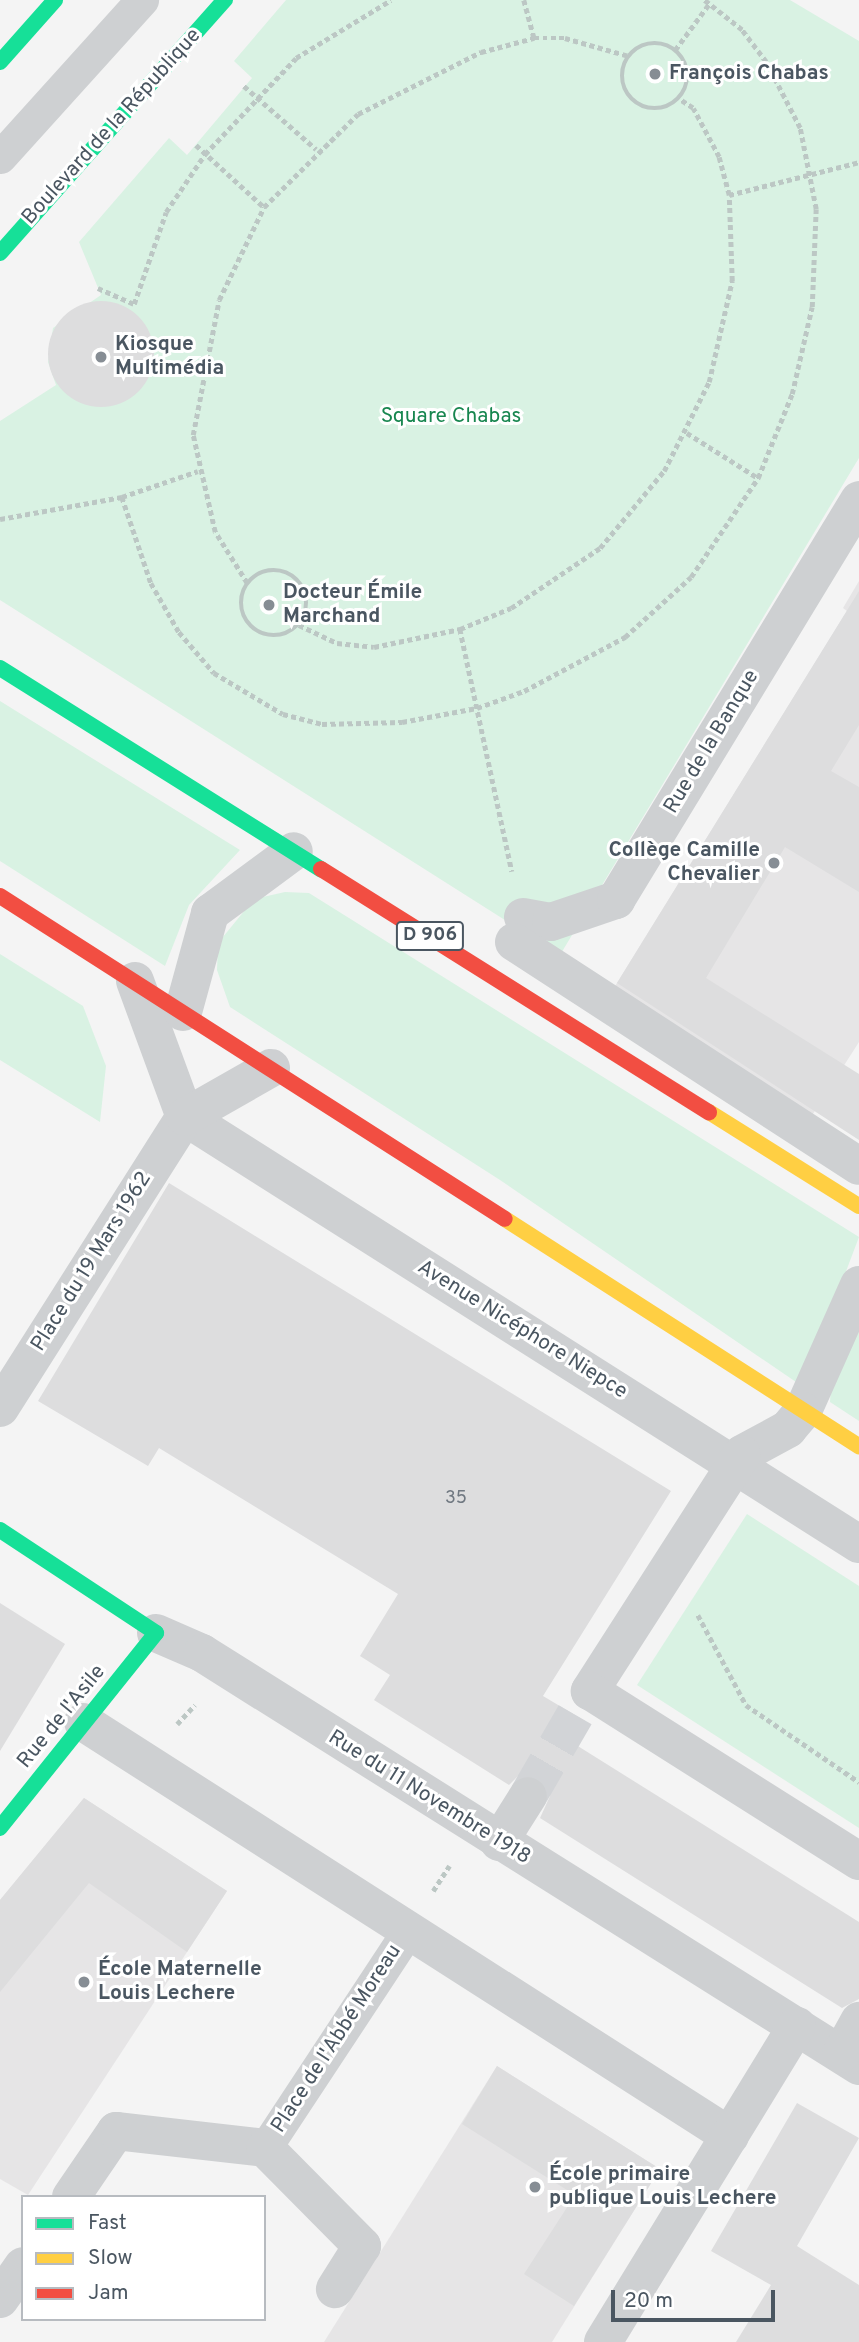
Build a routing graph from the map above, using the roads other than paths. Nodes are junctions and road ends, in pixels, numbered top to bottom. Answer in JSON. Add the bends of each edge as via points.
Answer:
{"nodes":[{"id":1,"x":55,"y":0,"type":"edge"},
{"id":2,"x":142,"y":0,"type":"edge"},
{"id":3,"x":225,"y":0,"type":"edge"},
{"id":4,"x":0,"y":62,"type":"edge"},
{"id":5,"x":0,"y":157,"type":"edge"},
{"id":6,"x":0,"y":253,"type":"edge"},
{"id":7,"x":859,"y":500,"type":"edge"},
{"id":8,"x":0,"y":668,"type":"edge"},
{"id":9,"x":295,"y":851,"type":"junction"},
{"id":10,"x":0,"y":896,"type":"edge"},
{"id":11,"x":135,"y":981,"type":"junction"},
{"id":12,"x":183,"y":1012,"type":"junction"},
{"id":13,"x":271,"y":1068,"type":"junction"},
{"id":14,"x":185,"y":1117,"type":"junction"},
{"id":15,"x":859,"y":1166,"type":"edge"},
{"id":16,"x":859,"y":1206,"type":"edge"},
{"id":17,"x":859,"y":1285,"type":"edge"},
{"id":18,"x":0,"y":1408,"type":"edge"},
{"id":19,"x":803,"y":1411,"type":"junction"},
{"id":20,"x":859,"y":1446,"type":"edge"},
{"id":21,"x":734,"y":1465,"type":"junction"},
{"id":22,"x":0,"y":1530,"type":"edge"},
{"id":23,"x":859,"y":1544,"type":"edge"},
{"id":24,"x":156,"y":1633,"type":"junction"},
{"id":25,"x":83,"y":1722,"type":"junction"},
{"id":26,"x":528,"y":1796,"type":"tunnel mouth"},
{"id":27,"x":0,"y":1828,"type":"edge"},
{"id":28,"x":486,"y":1834,"type":"junction"},
{"id":29,"x":859,"y":1861,"type":"edge"},
{"id":30,"x":408,"y":1931,"type":"junction"},
{"id":31,"x":859,"y":2021,"type":"edge"},
{"id":32,"x":797,"y":2026,"type":"junction"},
{"id":33,"x":850,"y":2060,"type":"edge"},
{"id":34,"x":730,"y":2136,"type":"junction"},
{"id":35,"x":265,"y":2148,"type":"junction"},
{"id":36,"x":72,"y":2195,"type":"edge"},
{"id":37,"x":21,"y":2269,"type":"edge"},
{"id":38,"x":335,"y":2289,"type":"dead end"},
{"id":39,"x":0,"y":2299,"type":"edge"},
{"id":40,"x":603,"y":2342,"type":"edge"}],
"edges":[{"from":1,"to":4,"type":"main road"},
{"from":2,"to":5,"type":"lane"},
{"from":3,"to":6,"type":"main road","name":"Boulevard de la République"},
{"from":7,"to":15,"type":"street","name":"Rue de la Banque","via":[[616,900],[518,930]]},
{"from":8,"to":9,"type":"main road","number":"D 906"},
{"from":9,"to":12,"type":"street","via":[[210,913]]},
{"from":9,"to":16,"type":"main road","number":"D 906"},
{"from":10,"to":11,"type":"main road"},
{"from":11,"to":12,"type":"main road"},
{"from":11,"to":14,"type":"street"},
{"from":12,"to":13,"type":"main road"},
{"from":13,"to":14,"type":"street"},
{"from":13,"to":19,"type":"main road"},
{"from":14,"to":18,"type":"street","name":"Place du 19 Mars 1962"},
{"from":14,"to":21,"type":"street","name":"Avenue Nicéphore Niepce"},
{"from":17,"to":19,"type":"street"},
{"from":19,"to":20,"type":"main road"},
{"from":19,"to":21,"type":"street","via":[[788,1429]]},
{"from":21,"to":23,"type":"street","name":"Avenue Nicéphore Niepce"},
{"from":21,"to":29,"type":"street","via":[[583,1703]]},
{"from":22,"to":24,"type":"main road","name":"Rue du 11 Novembre 1918"},
{"from":24,"to":25,"type":"main road","name":"Rue de l'Asile"},
{"from":24,"to":28,"type":"street","name":"Rue du 11 Novembre 1918","via":[[202,1653]]},
{"from":25,"to":27,"type":"main road","name":"Rue de l'Asile"},
{"from":25,"to":30,"type":"street"},
{"from":26,"to":28,"type":"street"},
{"from":28,"to":32,"type":"street","name":"Rue du 11 Novembre 1918"},
{"from":30,"to":34,"type":"street"},
{"from":30,"to":35,"type":"lane","name":"Place de l'Abbé Moreau"},
{"from":31,"to":33,"type":"street"},
{"from":32,"to":33,"type":"street","name":"Rue du 11 Novembre 1918"},
{"from":32,"to":34,"type":"street"},
{"from":34,"to":40,"type":"street"},
{"from":35,"to":36,"type":"street","name":"Place de l'Abbé Moreau","via":[[116,2131]]},
{"from":35,"to":38,"type":"street","name":"Place de l'Abbé Moreau","via":[[362,2246]]},
{"from":37,"to":39,"type":"street"}]}
